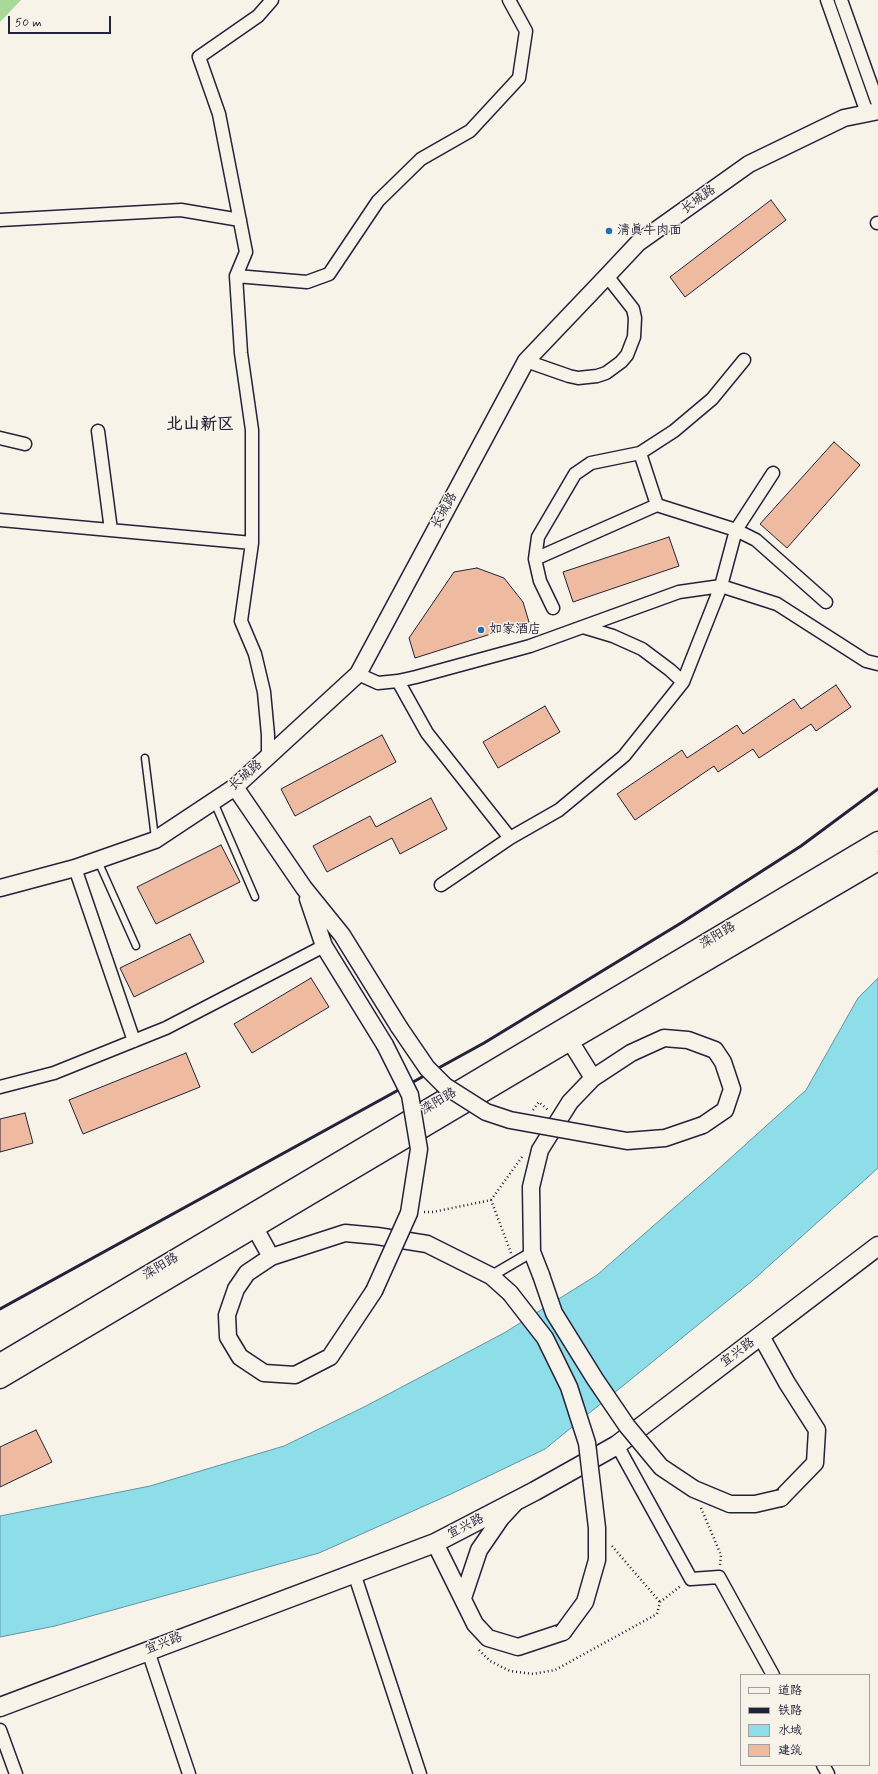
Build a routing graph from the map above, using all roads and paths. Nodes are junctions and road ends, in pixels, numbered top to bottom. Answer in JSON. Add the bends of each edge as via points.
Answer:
{"nodes":[{"id":1,"x":272,"y":0,"type":"edge"},
{"id":2,"x":509,"y":0,"type":"edge"},
{"id":3,"x":827,"y":0,"type":"edge"},
{"id":4,"x":841,"y":0,"type":"edge"},
{"id":5,"x":874,"y":110,"type":"edge"},
{"id":6,"x":0,"y":220,"type":"edge"},
{"id":7,"x":240,"y":220,"type":"junction"},
{"id":8,"x":236,"y":276,"type":"junction"},
{"id":9,"x":607,"y":276,"type":"junction"},
{"id":10,"x":744,"y":360,"type":"dead end"},
{"id":11,"x":526,"y":361,"type":"junction"},
{"id":12,"x":98,"y":431,"type":"dead end"},
{"id":13,"x":0,"y":438,"type":"edge"},
{"id":14,"x":25,"y":444,"type":"dead end"},
{"id":15,"x":640,"y":453,"type":"junction"},
{"id":16,"x":773,"y":473,"type":"dead end"},
{"id":17,"x":657,"y":506,"type":"junction"},
{"id":18,"x":0,"y":520,"type":"edge"},
{"id":19,"x":110,"y":530,"type":"junction"},
{"id":20,"x":736,"y":530,"type":"junction"},
{"id":21,"x":252,"y":543,"type":"junction"},
{"id":22,"x":535,"y":559,"type":"junction"},
{"id":23,"x":721,"y":586,"type":"junction"},
{"id":24,"x":826,"y":602,"type":"dead end"},
{"id":25,"x":552,"y":608,"type":"dead end"},
{"id":26,"x":583,"y":627,"type":"junction"},
{"id":27,"x":878,"y":664,"type":"edge"},
{"id":28,"x":358,"y":674,"type":"junction"},
{"id":29,"x":398,"y":681,"type":"junction"},
{"id":30,"x":683,"y":682,"type":"junction"},
{"id":31,"x":268,"y":757,"type":"junction"},
{"id":32,"x":145,"y":758,"type":"dead end"},
{"id":33,"x":235,"y":787,"type":"junction"},
{"id":34,"x":214,"y":802,"type":"junction"},
{"id":35,"x":510,"y":838,"type":"junction"},
{"id":36,"x":155,"y":840,"type":"junction"},
{"id":37,"x":878,"y":840,"type":"edge"},
{"id":38,"x":97,"y":860,"type":"junction"},
{"id":39,"x":878,"y":861,"type":"edge"},
{"id":40,"x":75,"y":868,"type":"junction"},
{"id":41,"x":441,"y":885,"type":"dead end"},
{"id":42,"x":0,"y":888,"type":"edge"},
{"id":43,"x":304,"y":888,"type":"junction"},
{"id":44,"x":255,"y":898,"type":"dead end"},
{"id":45,"x":136,"y":946,"type":"dead end"},
{"id":46,"x":324,"y":946,"type":"junction"},
{"id":47,"x":134,"y":1041,"type":"junction"},
{"id":48,"x":570,"y":1041,"type":"junction"},
{"id":49,"x":593,"y":1078,"type":"junction"},
{"id":50,"x":0,"y":1087,"type":"edge"},
{"id":51,"x":433,"y":1212,"type":"dead end"},
{"id":52,"x":255,"y":1228,"type":"junction"},
{"id":53,"x":878,"y":1246,"type":"edge"},
{"id":54,"x":532,"y":1252,"type":"junction"},
{"id":55,"x":272,"y":1258,"type":"junction"},
{"id":56,"x":515,"y":1263,"type":"junction"},
{"id":57,"x":491,"y":1276,"type":"junction"},
{"id":58,"x":761,"y":1336,"type":"junction"},
{"id":59,"x":0,"y":1363,"type":"edge"},
{"id":60,"x":0,"y":1379,"type":"edge"},
{"id":61,"x":617,"y":1445,"type":"junction"},
{"id":62,"x":694,"y":1489,"type":"junction"},
{"id":63,"x":517,"y":1500,"type":"junction"},
{"id":64,"x":597,"y":1528,"type":"junction"},
{"id":65,"x":434,"y":1543,"type":"junction"},
{"id":66,"x":721,"y":1555,"type":"dead end"},
{"id":67,"x":354,"y":1573,"type":"junction"},
{"id":68,"x":691,"y":1579,"type":"junction"},
{"id":69,"x":463,"y":1598,"type":"junction"},
{"id":70,"x":148,"y":1651,"type":"junction"},
{"id":71,"x":772,"y":1674,"type":"edge"},
{"id":72,"x":0,"y":1707,"type":"edge"},
{"id":73,"x":0,"y":1730,"type":"edge"},
{"id":74,"x":16,"y":1774,"type":"edge"},
{"id":75,"x":189,"y":1774,"type":"edge"},
{"id":76,"x":420,"y":1774,"type":"edge"}],
"edges":[{"from":1,"to":7,"type":"street","via":[[258,16],[199,57],[219,114]]},
{"from":2,"to":8,"type":"street","via":[[526,31],[519,78],[470,131],[421,159],[378,201],[329,274],[307,282]]},
{"from":3,"to":5,"type":"street"},
{"from":4,"to":5,"type":"street"},
{"from":5,"to":9,"type":"street","name":"长城路","via":[[844,118],[749,164],[638,243]]},
{"from":6,"to":7,"type":"street","via":[[181,210]]},
{"from":7,"to":8,"type":"street","via":[[246,252]]},
{"from":8,"to":21,"type":"street","via":[[241,353],[252,430]]},
{"from":9,"to":11,"type":"street","name":"长城路"},
{"from":9,"to":11,"type":"street","via":[[633,309],[635,318],[634,337],[621,362],[606,373],[578,378]]},
{"from":10,"to":15,"type":"street","via":[[712,399],[674,431]]},
{"from":11,"to":28,"type":"street","name":"长城路"},
{"from":12,"to":19,"type":"street"},
{"from":13,"to":14,"type":"street"},
{"from":15,"to":17,"type":"street"},
{"from":15,"to":22,"type":"street","via":[[591,463],[575,474],[538,537]]},
{"from":16,"to":20,"type":"street"},
{"from":17,"to":20,"type":"street"},
{"from":17,"to":22,"type":"street"},
{"from":18,"to":19,"type":"street"},
{"from":19,"to":21,"type":"street"},
{"from":20,"to":23,"type":"street"},
{"from":20,"to":24,"type":"street","via":[[756,540]]},
{"from":21,"to":31,"type":"street","via":[[241,621],[255,654],[264,692]]},
{"from":22,"to":25,"type":"street","via":[[540,580]]},
{"from":23,"to":26,"type":"street","via":[[679,592]]},
{"from":23,"to":27,"type":"street","via":[[777,604],[866,661]]},
{"from":23,"to":30,"type":"street"},
{"from":26,"to":29,"type":"street","via":[[530,646]]},
{"from":26,"to":30,"type":"street","via":[[613,636],[642,649]]},
{"from":28,"to":29,"type":"street","via":[[378,683]]},
{"from":28,"to":31,"type":"street","name":"长城路"},
{"from":29,"to":35,"type":"street","via":[[427,733]]},
{"from":30,"to":35,"type":"street","via":[[624,756],[559,810]]},
{"from":31,"to":33,"type":"street","name":"长城路"},
{"from":32,"to":36,"type":"lane"},
{"from":33,"to":34,"type":"street","name":"长城路"},
{"from":33,"to":43,"type":"street"},
{"from":34,"to":36,"type":"street","name":"长城路"},
{"from":34,"to":44,"type":"lane"},
{"from":35,"to":41,"type":"street"},
{"from":36,"to":38,"type":"street","name":"长城路"},
{"from":37,"to":59,"type":"main road","name":"滦阳路"},
{"from":38,"to":40,"type":"street","name":"长城路"},
{"from":38,"to":45,"type":"lane"},
{"from":39,"to":48,"type":"main road","name":"滦阳路"},
{"from":40,"to":42,"type":"street","name":"长城路"},
{"from":40,"to":47,"type":"street"},
{"from":43,"to":46,"type":"street"},
{"from":43,"to":49,"type":"street","bridge":true,"via":[[342,935],[427,1068],[445,1086],[486,1112],[510,1120],[627,1141],[665,1138],[703,1126],[725,1110],[732,1089],[723,1062],[715,1050],[688,1040],[664,1038],[631,1053]]},
{"from":46,"to":47,"type":"street","via":[[166,1028]]},
{"from":46,"to":55,"type":"street","bridge":true,"via":[[385,1045],[410,1095],[418,1149],[409,1213],[374,1291],[330,1357],[295,1375],[264,1373],[240,1357],[228,1337],[227,1315],[236,1289],[247,1273]]},
{"from":47,"to":50,"type":"street","via":[[54,1073]]},
{"from":48,"to":49,"type":"street"},
{"from":48,"to":52,"type":"main road","name":"滦阳路"},
{"from":49,"to":54,"type":"street","via":[[570,1102],[540,1150],[531,1187]]},
{"from":51,"to":56,"type":"path","via":[[491,1200]]},
{"from":52,"to":55,"type":"street"},
{"from":52,"to":60,"type":"main road","name":"滦阳路"},
{"from":53,"to":58,"type":"main road","name":"宜兴路"},
{"from":54,"to":56,"type":"street"},
{"from":54,"to":62,"type":"street","bridge":true,"via":[[554,1313],[627,1426],[662,1467]]},
{"from":55,"to":57,"type":"street","via":[[345,1233],[427,1244]]},
{"from":56,"to":57,"type":"street"},
{"from":57,"to":64,"type":"street","bridge":true,"via":[[510,1293],[545,1338],[569,1387],[587,1443]]},
{"from":58,"to":61,"type":"main road","name":"宜兴路"},
{"from":58,"to":62,"type":"street","bridge":true,"via":[[817,1430],[815,1463],[781,1498],[755,1504],[730,1504]]},
{"from":61,"to":63,"type":"main road","name":"宜兴路"},
{"from":61,"to":68,"type":"street"},
{"from":62,"to":66,"type":"path"},
{"from":63,"to":65,"type":"main road","name":"宜兴路"},
{"from":63,"to":69,"type":"street","via":[[479,1550]]},
{"from":64,"to":68,"type":"path","via":[[660,1602]]},
{"from":64,"to":69,"type":"street","bridge":true,"via":[[598,1560],[585,1602],[563,1632],[518,1647],[488,1638],[475,1624]]},
{"from":65,"to":67,"type":"main road","name":"宜兴路"},
{"from":65,"to":69,"type":"street"},
{"from":67,"to":70,"type":"main road","name":"宜兴路"},
{"from":67,"to":76,"type":"street"},
{"from":68,"to":71,"type":"street","via":[[719,1577]]},
{"from":70,"to":72,"type":"main road","name":"宜兴路"},
{"from":70,"to":75,"type":"street"},
{"from":73,"to":74,"type":"street"}]}
